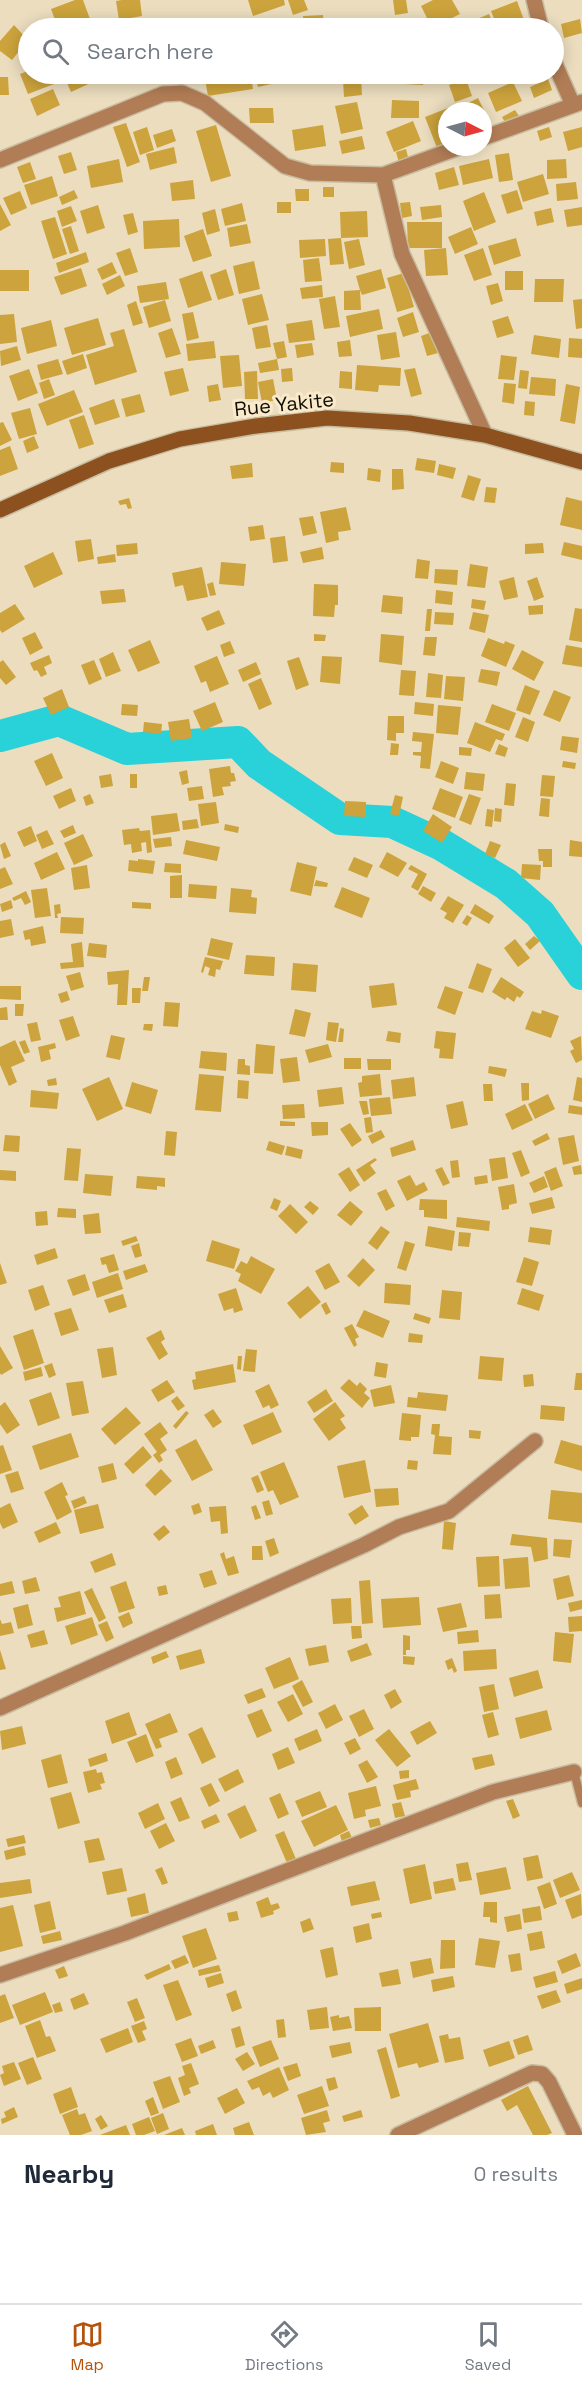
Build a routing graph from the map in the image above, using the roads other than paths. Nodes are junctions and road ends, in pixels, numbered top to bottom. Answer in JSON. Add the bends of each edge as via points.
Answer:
{"nodes":[{"id":1,"x":534,"y":0,"type":"edge"},
{"id":2,"x":538,"y":18,"type":"edge"},
{"id":3,"x":564,"y":80,"type":"edge"},
{"id":4,"x":577,"y":104,"type":"edge"},
{"id":5,"x":492,"y":135,"type":"edge"},
{"id":6,"x":438,"y":155,"type":"edge"},
{"id":7,"x":0,"y":160,"type":"edge"},
{"id":8,"x":383,"y":175,"type":"junction"},
{"id":9,"x":485,"y":435,"type":"junction"},
{"id":10,"x":582,"y":462,"type":"edge"},
{"id":11,"x":0,"y":510,"type":"edge"},
{"id":12,"x":535,"y":1440,"type":"dead end"},
{"id":13,"x":0,"y":1708,"type":"edge"},
{"id":14,"x":574,"y":1772,"type":"joint"},
{"id":15,"x":582,"y":1803,"type":"edge"},
{"id":16,"x":0,"y":1975,"type":"edge"},
{"id":17,"x":398,"y":2135,"type":"edge"},
{"id":18,"x":575,"y":2135,"type":"edge"}],
"edges":[{"from":1,"to":2,"type":"street"},
{"from":3,"to":4,"type":"street"},
{"from":4,"to":5,"type":"street"},
{"from":6,"to":8,"type":"street"},
{"from":7,"to":8,"type":"street","via":[[163,94],[182,93],[205,103],[285,166],[310,173]]},
{"from":8,"to":9,"type":"street","via":[[402,255]]},
{"from":9,"to":10,"type":"main road","name":"Rue Yakite"},
{"from":9,"to":11,"type":"main road","name":"Rue Yakite","via":[[409,423],[327,418],[256,426],[180,439],[109,461]]},
{"from":12,"to":13,"type":"street","via":[[449,1511],[399,1527]]},
{"from":14,"to":15,"type":"lane"},
{"from":14,"to":16,"type":"street","via":[[494,1791],[125,1933]]},
{"from":17,"to":18,"type":"street","via":[[532,2073],[542,2074],[549,2082]]}]}
